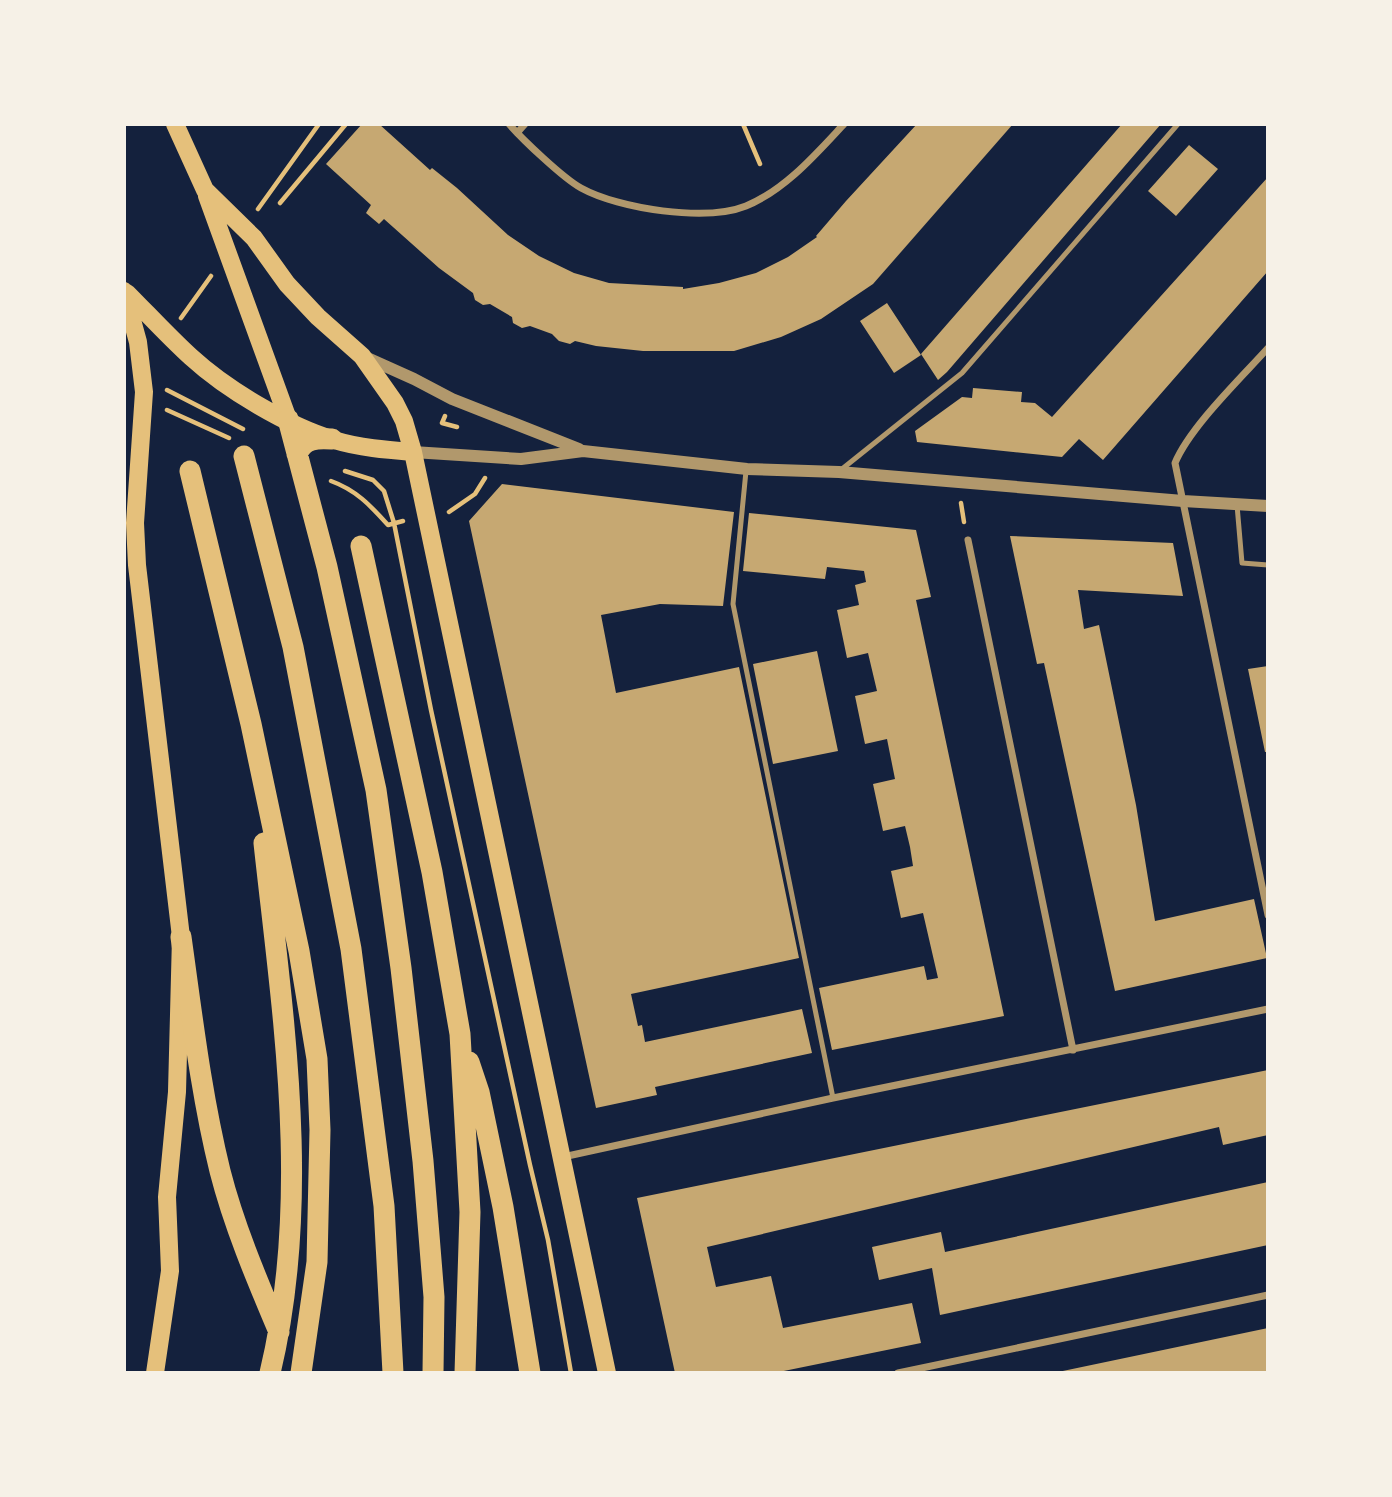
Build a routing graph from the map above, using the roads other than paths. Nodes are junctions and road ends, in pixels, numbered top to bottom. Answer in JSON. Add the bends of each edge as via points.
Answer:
{"nodes":[{"id":1,"x":174,"y":124,"type":"edge"},
{"id":2,"x":509,"y":124,"type":"edge"},
{"id":3,"x":525,"y":124,"type":"edge"},
{"id":4,"x":844,"y":124,"type":"edge"},
{"id":5,"x":1178,"y":124,"type":"edge"},
{"id":6,"x":517,"y":133,"type":"junction"},
{"id":7,"x":205,"y":190,"type":"junction"},
{"id":8,"x":124,"y":291,"type":"edge"},
{"id":9,"x":1268,"y":348,"type":"edge"},
{"id":10,"x":362,"y":356,"type":"junction"},
{"id":11,"x":288,"y":419,"type":"junction"},
{"id":12,"x":332,"y":439,"type":"junction"},
{"id":13,"x":583,"y":451,"type":"junction"},
{"id":14,"x":413,"y":452,"type":"junction"},
{"id":15,"x":297,"y":454,"type":"junction"},
{"id":16,"x":244,"y":456,"type":"dead end"},
{"id":17,"x":747,"y":468,"type":"junction"},
{"id":18,"x":190,"y":471,"type":"dead end"},
{"id":19,"x":839,"y":472,"type":"junction"},
{"id":20,"x":1183,"y":501,"type":"junction"},
{"id":21,"x":1237,"y":505,"type":"junction"},
{"id":22,"x":1268,"y":506,"type":"edge"},
{"id":23,"x":968,"y":540,"type":"road end"},
{"id":24,"x":361,"y":546,"type":"dead end"},
{"id":25,"x":1268,"y":565,"type":"edge"},
{"id":26,"x":251,"y":724,"type":"junction"},
{"id":27,"x":1268,"y":915,"type":"edge"},
{"id":28,"x":181,"y":937,"type":"junction"},
{"id":29,"x":1268,"y":1009,"type":"edge"},
{"id":30,"x":460,"y":1034,"type":"junction"},
{"id":31,"x":1073,"y":1050,"type":"junction"},
{"id":32,"x":833,"y":1098,"type":"junction"},
{"id":33,"x":562,"y":1157,"type":"junction"},
{"id":34,"x":1268,"y":1295,"type":"edge"},
{"id":35,"x":155,"y":1373,"type":"edge"},
{"id":36,"x":270,"y":1373,"type":"edge"},
{"id":37,"x":299,"y":1373,"type":"edge"},
{"id":38,"x":393,"y":1373,"type":"edge"},
{"id":39,"x":433,"y":1373,"type":"edge"},
{"id":40,"x":465,"y":1373,"type":"edge"},
{"id":41,"x":530,"y":1373,"type":"edge"},
{"id":42,"x":607,"y":1373,"type":"edge"},
{"id":43,"x":898,"y":1373,"type":"edge"}],
"edges":[{"from":1,"to":7,"type":"main road"},
{"from":2,"to":6,"type":"street"},
{"from":3,"to":6,"type":"street"},
{"from":4,"to":6,"type":"street","via":[[768,194],[749,205],[712,214],[630,205],[593,194],[578,187]]},
{"from":5,"to":19,"type":"lane","via":[[962,373]]},
{"from":7,"to":10,"type":"main road","via":[[254,238],[318,317]]},
{"from":7,"to":11,"type":"main road"},
{"from":8,"to":11,"type":"main road","via":[[192,359],[236,391]]},
{"from":8,"to":28,"type":"main road","via":[[138,342],[144,392],[135,523],[137,565]]},
{"from":9,"to":20,"type":"street","via":[[1180,450],[1175,463]]},
{"from":10,"to":13,"type":"street","via":[[452,400]]},
{"from":10,"to":14,"type":"main road","via":[[395,403]]},
{"from":11,"to":12,"type":"main road"},
{"from":11,"to":15,"type":"highway"},
{"from":12,"to":14,"type":"main road"},
{"from":12,"to":15,"type":"highway","via":[[307,441]]},
{"from":13,"to":14,"type":"street","via":[[521,459]]},
{"from":13,"to":17,"type":"street"},
{"from":14,"to":33,"type":"main road"},
{"from":15,"to":39,"type":"highway","via":[[348,657],[378,804],[423,1161],[435,1297]]},
{"from":16,"to":38,"type":"highway","via":[[293,647],[351,949],[384,1206]]},
{"from":17,"to":19,"type":"street"},
{"from":17,"to":32,"type":"lane","via":[[733,604]]},
{"from":18,"to":26,"type":"highway"},
{"from":19,"to":20,"type":"street"},
{"from":20,"to":21,"type":"street"},
{"from":20,"to":27,"type":"street"},
{"from":21,"to":22,"type":"street"},
{"from":21,"to":25,"type":"lane","via":[[1242,563]]},
{"from":23,"to":31,"type":"street"},
{"from":24,"to":30,"type":"highway","via":[[432,872]]},
{"from":26,"to":36,"type":"highway","via":[[291,1116],[290,1244],[284,1313]]},
{"from":26,"to":37,"type":"highway","via":[[317,1059],[317,1262]]},
{"from":28,"to":35,"type":"main road","via":[[177,1092],[167,1197],[170,1271]]},
{"from":28,"to":37,"type":"highway","via":[[220,1170],[233,1217]]},
{"from":29,"to":31,"type":"street"},
{"from":30,"to":40,"type":"highway","via":[[470,1212]]},
{"from":30,"to":41,"type":"highway","via":[[480,1093],[514,1261]]},
{"from":31,"to":32,"type":"street"},
{"from":32,"to":33,"type":"street"},
{"from":33,"to":42,"type":"main road"},
{"from":34,"to":43,"type":"street"}]}
